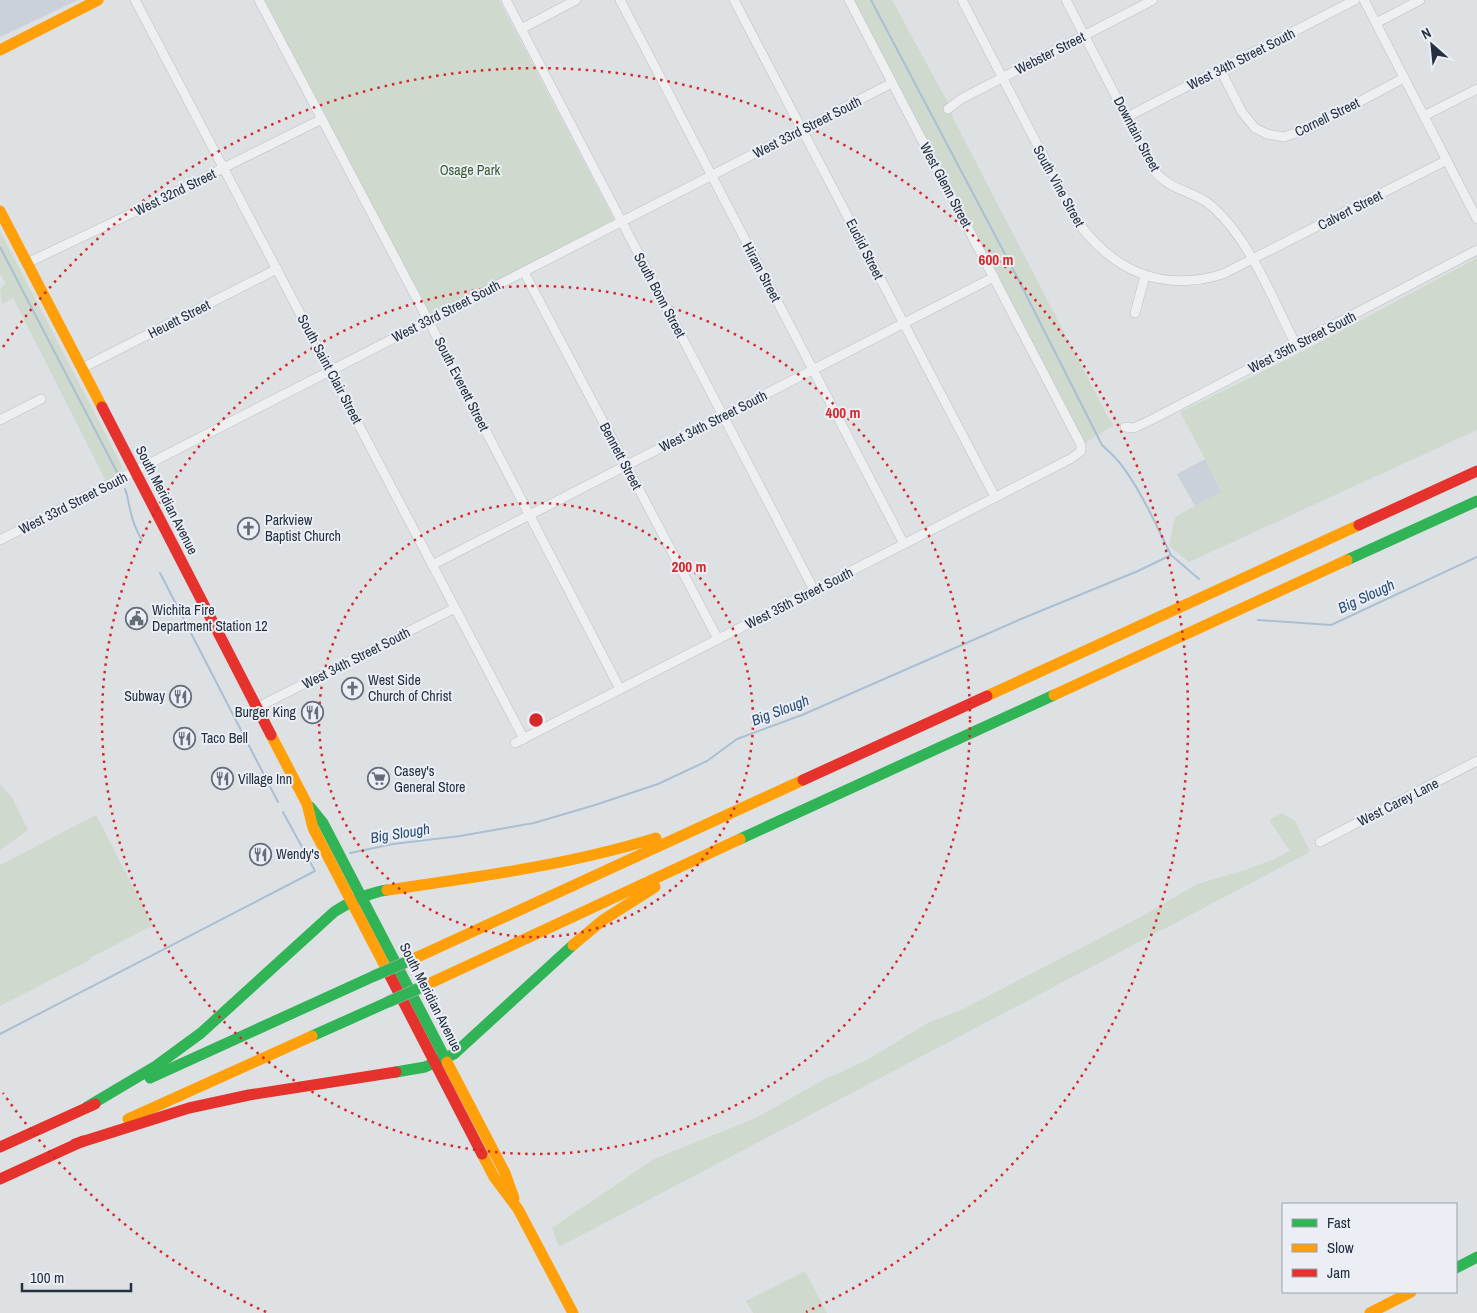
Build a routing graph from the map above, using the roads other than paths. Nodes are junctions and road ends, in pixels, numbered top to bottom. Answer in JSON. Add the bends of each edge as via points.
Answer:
{"nodes":[{"id":1,"x":98,"y":0,"type":"edge"},
{"id":2,"x":135,"y":0,"type":"edge"},
{"id":3,"x":259,"y":0,"type":"edge"},
{"id":4,"x":506,"y":0,"type":"edge"},
{"id":5,"x":576,"y":0,"type":"edge"},
{"id":6,"x":620,"y":0,"type":"edge"},
{"id":7,"x":734,"y":0,"type":"edge"},
{"id":8,"x":849,"y":0,"type":"edge"},
{"id":9,"x":962,"y":0,"type":"edge"},
{"id":10,"x":1066,"y":0,"type":"edge"},
{"id":11,"x":1154,"y":0,"type":"edge"},
{"id":12,"x":1355,"y":0,"type":"edge"},
{"id":13,"x":1364,"y":0,"type":"edge"},
{"id":14,"x":1420,"y":0,"type":"edge"},
{"id":15,"x":1376,"y":23,"type":"junction"},
{"id":16,"x":521,"y":29,"type":"junction"},
{"id":17,"x":1084,"y":36,"type":"junction"},
{"id":18,"x":0,"y":50,"type":"edge"},
{"id":19,"x":1220,"y":70,"type":"junction"},
{"id":20,"x":1002,"y":78,"type":"junction"},
{"id":21,"x":1404,"y":78,"type":"junction"},
{"id":22,"x":892,"y":83,"type":"junction"},
{"id":23,"x":1477,"y":89,"type":"edge"},
{"id":24,"x":948,"y":109,"type":"dead end"},
{"id":25,"x":1424,"y":116,"type":"junction"},
{"id":26,"x":1127,"y":117,"type":"junction"},
{"id":27,"x":322,"y":118,"type":"junction"},
{"id":28,"x":802,"y":129,"type":"junction"},
{"id":29,"x":1447,"y":160,"type":"junction"},
{"id":30,"x":224,"y":168,"type":"junction"},
{"id":31,"x":712,"y":176,"type":"junction"},
{"id":32,"x":0,"y":211,"type":"edge"},
{"id":33,"x":1476,"y":215,"type":"edge"},
{"id":34,"x":622,"y":222,"type":"junction"},
{"id":35,"x":1477,"y":250,"type":"edge"},
{"id":36,"x":1253,"y":260,"type":"junction"},
{"id":37,"x":27,"y":263,"type":"junction"},
{"id":38,"x":277,"y":269,"type":"junction"},
{"id":39,"x":524,"y":272,"type":"junction"},
{"id":40,"x":1145,"y":276,"type":"junction"},
{"id":41,"x":994,"y":277,"type":"junction"},
{"id":42,"x":1135,"y":313,"type":"dead end"},
{"id":43,"x":428,"y":320,"type":"junction"},
{"id":44,"x":903,"y":323,"type":"junction"},
{"id":45,"x":1296,"y":345,"type":"junction"},
{"id":46,"x":82,"y":368,"type":"junction"},
{"id":47,"x":813,"y":369,"type":"junction"},
{"id":48,"x":330,"y":370,"type":"junction"},
{"id":49,"x":41,"y":399,"type":"dead end"},
{"id":50,"x":723,"y":416,"type":"junction"},
{"id":51,"x":0,"y":420,"type":"edge"},
{"id":52,"x":1125,"y":427,"type":"dead end"},
{"id":53,"x":1082,"y":451,"type":"joint"},
{"id":54,"x":626,"y":465,"type":"junction"},
{"id":55,"x":1477,"y":470,"type":"edge"},
{"id":56,"x":135,"y":472,"type":"junction"},
{"id":57,"x":995,"y":497,"type":"junction"},
{"id":58,"x":1477,"y":501,"type":"edge"},
{"id":59,"x":530,"y":515,"type":"junction"},
{"id":60,"x":0,"y":540,"type":"edge"},
{"id":61,"x":904,"y":544,"type":"junction"},
{"id":62,"x":432,"y":565,"type":"junction"},
{"id":63,"x":814,"y":590,"type":"junction"},
{"id":64,"x":455,"y":608,"type":"junction"},
{"id":65,"x":718,"y":639,"type":"junction"},
{"id":66,"x":620,"y":689,"type":"junction"},
{"id":67,"x":258,"y":707,"type":"junction"},
{"id":68,"x":520,"y":741,"type":"joint"},
{"id":69,"x":1477,"y":761,"type":"edge"},
{"id":70,"x":723,"y":816,"type":"junction"},
{"id":71,"x":1320,"y":842,"type":"dead end"},
{"id":72,"x":709,"y":853,"type":"junction"},
{"id":73,"x":356,"y":898,"type":"junction"},
{"id":74,"x":440,"y":1060,"type":"junction"},
{"id":75,"x":87,"y":1107,"type":"junction"},
{"id":76,"x":75,"y":1144,"type":"junction"},
{"id":77,"x":0,"y":1147,"type":"edge"},
{"id":78,"x":0,"y":1179,"type":"edge"},
{"id":79,"x":1477,"y":1257,"type":"edge"},
{"id":80,"x":1457,"y":1267,"type":"edge"},
{"id":81,"x":1409,"y":1293,"type":"edge"},
{"id":82,"x":573,"y":1313,"type":"edge"},
{"id":83,"x":1370,"y":1313,"type":"edge"}],
"edges":[{"from":1,"to":18,"type":"main road"},
{"from":2,"to":30,"type":"street","name":"South Saint Clair Street"},
{"from":3,"to":27,"type":"street","name":"South Everett Street"},
{"from":4,"to":16,"type":"street","name":"South Bonn Street"},
{"from":5,"to":16,"type":"street"},
{"from":6,"to":31,"type":"street","name":"Hiram Street"},
{"from":7,"to":28,"type":"street","name":"Euclid Street"},
{"from":8,"to":22,"type":"street","name":"West Glenn Street"},
{"from":9,"to":20,"type":"street","name":"South Vine Street"},
{"from":10,"to":17,"type":"street","name":"Downtain Street"},
{"from":11,"to":17,"type":"street","name":"Webster Street"},
{"from":12,"to":19,"type":"street","name":"West 34th Street South"},
{"from":13,"to":15,"type":"street"},
{"from":14,"to":15,"type":"street"},
{"from":15,"to":21,"type":"street"},
{"from":16,"to":34,"type":"street","name":"South Bonn Street"},
{"from":17,"to":20,"type":"street","name":"Webster Street"},
{"from":17,"to":26,"type":"street","name":"Downtain Street"},
{"from":19,"to":21,"type":"street","name":"Cornell Street","via":[[1254,128],[1284,137],[1310,128]]},
{"from":19,"to":26,"type":"street","name":"West 34th Street South"},
{"from":20,"to":24,"type":"street","name":"Webster Street"},
{"from":20,"to":40,"type":"street","name":"South Vine Street","via":[[1077,222],[1110,257]]},
{"from":21,"to":25,"type":"street"},
{"from":22,"to":28,"type":"street","name":"West 33rd Street South"},
{"from":22,"to":41,"type":"street","name":"West Glenn Street"},
{"from":23,"to":25,"type":"street"},
{"from":25,"to":29,"type":"street"},
{"from":26,"to":36,"type":"street","name":"Downtain Street","via":[[1162,180],[1210,204],[1236,231]]},
{"from":27,"to":30,"type":"street","name":"West 32nd Street"},
{"from":27,"to":43,"type":"street","name":"South Everett Street"},
{"from":28,"to":31,"type":"street","name":"West 33rd Street South"},
{"from":28,"to":44,"type":"street","name":"Euclid Street"},
{"from":29,"to":33,"type":"street"},
{"from":29,"to":36,"type":"street","name":"Calvert Street"},
{"from":30,"to":37,"type":"street","name":"West 32nd Street"},
{"from":30,"to":38,"type":"street","name":"South Saint Clair Street"},
{"from":31,"to":34,"type":"street","name":"West 33rd Street South"},
{"from":31,"to":47,"type":"street","name":"Hiram Street"},
{"from":32,"to":37,"type":"main road","name":"South Meridian Avenue"},
{"from":34,"to":39,"type":"street","name":"West 33rd Street South"},
{"from":34,"to":50,"type":"street","name":"South Bonn Street"},
{"from":35,"to":45,"type":"street","name":"West 35th Street South"},
{"from":36,"to":40,"type":"street","name":"South Vine Street","via":[[1202,280]]},
{"from":36,"to":45,"type":"street","name":"Downtain Street"},
{"from":37,"to":46,"type":"main road","name":"South Meridian Avenue"},
{"from":38,"to":46,"type":"street","name":"Heuett Street"},
{"from":38,"to":48,"type":"street","name":"South Saint Clair Street"},
{"from":39,"to":43,"type":"street","name":"West 33rd Street South"},
{"from":39,"to":54,"type":"street","name":"Bennett Street"},
{"from":40,"to":42,"type":"street"},
{"from":41,"to":44,"type":"street","name":"West 34th Street South"},
{"from":41,"to":53,"type":"street","name":"West Glenn Street"},
{"from":43,"to":48,"type":"street","name":"West 33rd Street South"},
{"from":43,"to":59,"type":"street","name":"South Everett Street"},
{"from":44,"to":47,"type":"street","name":"West 34th Street South"},
{"from":44,"to":57,"type":"street","name":"Euclid Street"},
{"from":45,"to":52,"type":"street","name":"West 35th Street South","via":[[1134,428]]},
{"from":46,"to":56,"type":"main road","name":"South Meridian Avenue"},
{"from":47,"to":50,"type":"street","name":"West 34th Street South"},
{"from":47,"to":61,"type":"street","name":"Hiram Street"},
{"from":48,"to":56,"type":"street","name":"West 33rd Street South"},
{"from":48,"to":62,"type":"street","name":"South Saint Clair Street"},
{"from":49,"to":51,"type":"street"},
{"from":50,"to":54,"type":"street","name":"West 34th Street South"},
{"from":50,"to":63,"type":"street","name":"South Bonn Street"},
{"from":53,"to":57,"type":"street","name":"West 35th Street South"},
{"from":54,"to":59,"type":"street","name":"West 34th Street South"},
{"from":54,"to":65,"type":"street","name":"Bennett Street"},
{"from":55,"to":70,"type":"main road"},
{"from":56,"to":60,"type":"street","name":"West 33rd Street South"},
{"from":56,"to":67,"type":"main road","name":"South Meridian Avenue"},
{"from":57,"to":61,"type":"street","name":"West 35th Street South"},
{"from":58,"to":72,"type":"main road"},
{"from":59,"to":62,"type":"street","name":"West 34th Street South"},
{"from":59,"to":66,"type":"street","name":"South Everett Street"},
{"from":61,"to":63,"type":"street","name":"West 35th Street South"},
{"from":62,"to":64,"type":"street","name":"South Saint Clair Street"},
{"from":63,"to":65,"type":"street","name":"West 35th Street South"},
{"from":64,"to":67,"type":"street","name":"West 34th Street South"},
{"from":64,"to":68,"type":"street","name":"South Saint Clair Street"},
{"from":65,"to":66,"type":"street","name":"West 35th Street South"},
{"from":66,"to":68,"type":"street","name":"West 35th Street South"},
{"from":67,"to":73,"type":"main road","name":"South Meridian Avenue","via":[[307,804],[314,828]]},
{"from":69,"to":71,"type":"street","name":"West Carey Lane"},
{"from":70,"to":73,"type":"main road","via":[[635,845],[584,857],[372,892]]},
{"from":70,"to":75,"type":"main road","bridge":true},
{"from":72,"to":74,"type":"main road","via":[[604,920],[454,1054]]},
{"from":72,"to":76,"type":"main road","bridge":true},
{"from":73,"to":74,"type":"main road","name":"South Meridian Avenue"},
{"from":73,"to":75,"type":"main road","via":[[334,912],[201,1034],[156,1066]]},
{"from":74,"to":76,"type":"main road","via":[[425,1067],[249,1095],[189,1108]]},
{"from":74,"to":82,"type":"main road","name":"South Meridian Avenue","via":[[505,1173],[518,1209]]},
{"from":75,"to":77,"type":"main road"},
{"from":76,"to":78,"type":"main road"},
{"from":79,"to":80,"type":"main road"},
{"from":81,"to":83,"type":"main road"}]}
